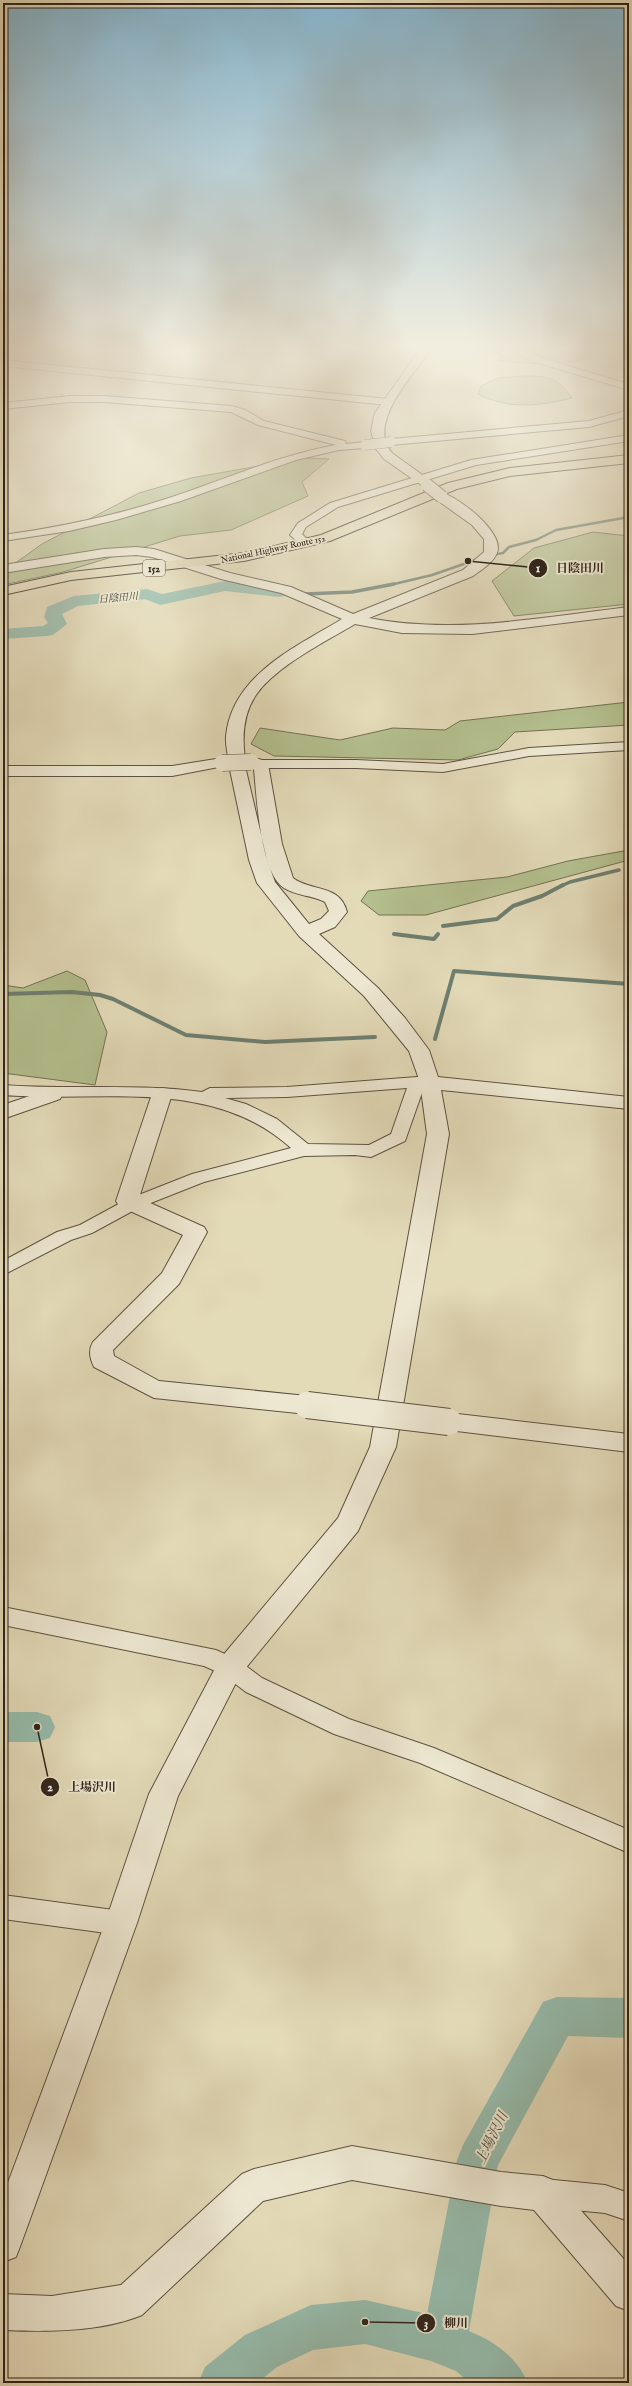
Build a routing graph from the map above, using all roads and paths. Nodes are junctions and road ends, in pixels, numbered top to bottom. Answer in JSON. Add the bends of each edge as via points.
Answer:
{"nodes":[{"id":1,"x":281,"y":459,"type":"edge"},
{"id":2,"x":395,"y":459,"type":"edge"},
{"id":3,"x":492,"y":459,"type":"edge"},
{"id":4,"x":625,"y":459,"type":"edge"},
{"id":5,"x":423,"y":482,"type":"junction"},
{"id":6,"x":3,"y":538,"type":"edge"},
{"id":7,"x":305,"y":543,"type":"junction"},
{"id":8,"x":189,"y":564,"type":"junction"},
{"id":9,"x":3,"y":569,"type":"edge"},
{"id":10,"x":3,"y":591,"type":"edge"},
{"id":11,"x":629,"y":611,"type":"edge"},
{"id":12,"x":353,"y":619,"type":"junction"},
{"id":13,"x":629,"y":746,"type":"edge"},
{"id":14,"x":255,"y":763,"type":"junction"},
{"id":15,"x":3,"y":771,"type":"edge"},
{"id":16,"x":306,"y":932,"type":"junction"},
{"id":17,"x":423,"y":1082,"type":"junction"},
{"id":18,"x":3,"y":1090,"type":"edge"},
{"id":19,"x":52,"y":1094,"type":"junction"},
{"id":20,"x":162,"y":1094,"type":"junction"},
{"id":21,"x":629,"y":1103,"type":"edge"},
{"id":22,"x":3,"y":1112,"type":"edge"},
{"id":23,"x":304,"y":1150,"type":"junction"},
{"id":24,"x":132,"y":1204,"type":"junction"},
{"id":25,"x":3,"y":1268,"type":"edge"},
{"id":26,"x":629,"y":1443,"type":"edge"},
{"id":27,"x":3,"y":1616,"type":"edge"},
{"id":28,"x":230,"y":1667,"type":"junction"},
{"id":29,"x":629,"y":1842,"type":"edge"},
{"id":30,"x":3,"y":1907,"type":"edge"},
{"id":31,"x":121,"y":1923,"type":"junction"},
{"id":32,"x":543,"y":2193,"type":"junction"},
{"id":33,"x":629,"y":2207,"type":"edge"},
{"id":34,"x":3,"y":2244,"type":"edge"},
{"id":35,"x":629,"y":2293,"type":"edge"},
{"id":36,"x":3,"y":2312,"type":"edge"}],
"edges":[{"from":1,"to":6,"type":"street","via":[[178,498],[115,518]]},
{"from":2,"to":5,"type":"street"},
{"from":3,"to":5,"type":"street","via":[[475,462]]},
{"from":4,"to":7,"type":"highway","name":"National Highway Route 152","number":"152","via":[[510,472],[453,486],[325,538]]},
{"from":5,"to":7,"type":"street","via":[[334,505],[318,513],[302,525],[296,535]]},
{"from":5,"to":12,"type":"street","bridge":true,"via":[[477,522],[491,538],[490,552],[484,562],[468,573]]},
{"from":7,"to":8,"type":"highway","name":"National Highway Route 152","number":"152","via":[[244,557]]},
{"from":8,"to":9,"type":"street","via":[[154,553],[136,551],[104,553]]},
{"from":8,"to":10,"type":"highway","name":"National Highway Route 152","number":"152","via":[[71,576]]},
{"from":8,"to":12,"type":"street","via":[[226,576],[286,590]]},
{"from":11,"to":12,"type":"street","via":[[472,630],[402,629]]},
{"from":12,"to":16,"type":"street","via":[[304,646],[256,684],[248,694],[237,721],[234,737],[238,774],[266,883]]},
{"from":13,"to":14,"type":"street","via":[[529,752],[444,768]]},
{"from":14,"to":15,"type":"street","bridge":true,"via":[[222,763],[172,771]]},
{"from":14,"to":16,"type":"street","via":[[280,871],[287,882],[332,899],[338,905],[338,912],[328,923]]},
{"from":16,"to":17,"type":"street","via":[[371,992],[398,1022],[419,1050]]},
{"from":17,"to":20,"type":"street","via":[[287,1092]]},
{"from":17,"to":21,"type":"street"},
{"from":17,"to":23,"type":"street","via":[[399,1137],[371,1151]]},
{"from":17,"to":28,"type":"street","via":[[438,1134],[383,1447],[349,1524]]},
{"from":18,"to":19,"type":"street"},
{"from":19,"to":20,"type":"street"},
{"from":19,"to":22,"type":"street"},
{"from":20,"to":23,"type":"street","via":[[205,1097],[243,1108],[272,1123]]},
{"from":20,"to":24,"type":"street","via":[[127,1201]]},
{"from":23,"to":24,"type":"street","via":[[198,1178]]},
{"from":24,"to":25,"type":"street"},
{"from":24,"to":26,"type":"street","bridge":true,"via":[[196,1232],[171,1278],[102,1348],[103,1361],[154,1389]]},
{"from":27,"to":28,"type":"street","via":[[208,1657]]},
{"from":28,"to":29,"type":"street","via":[[254,1685],[342,1727],[426,1755]]},
{"from":28,"to":31,"type":"street","via":[[164,1794]]},
{"from":30,"to":31,"type":"street"},
{"from":31,"to":34,"type":"street"},
{"from":32,"to":33,"type":"street","via":[[605,2200]]},
{"from":32,"to":35,"type":"street"},
{"from":32,"to":36,"type":"street","via":[[501,2189],[352,2162],[254,2186],[129,2302],[52,2314]]}]}
